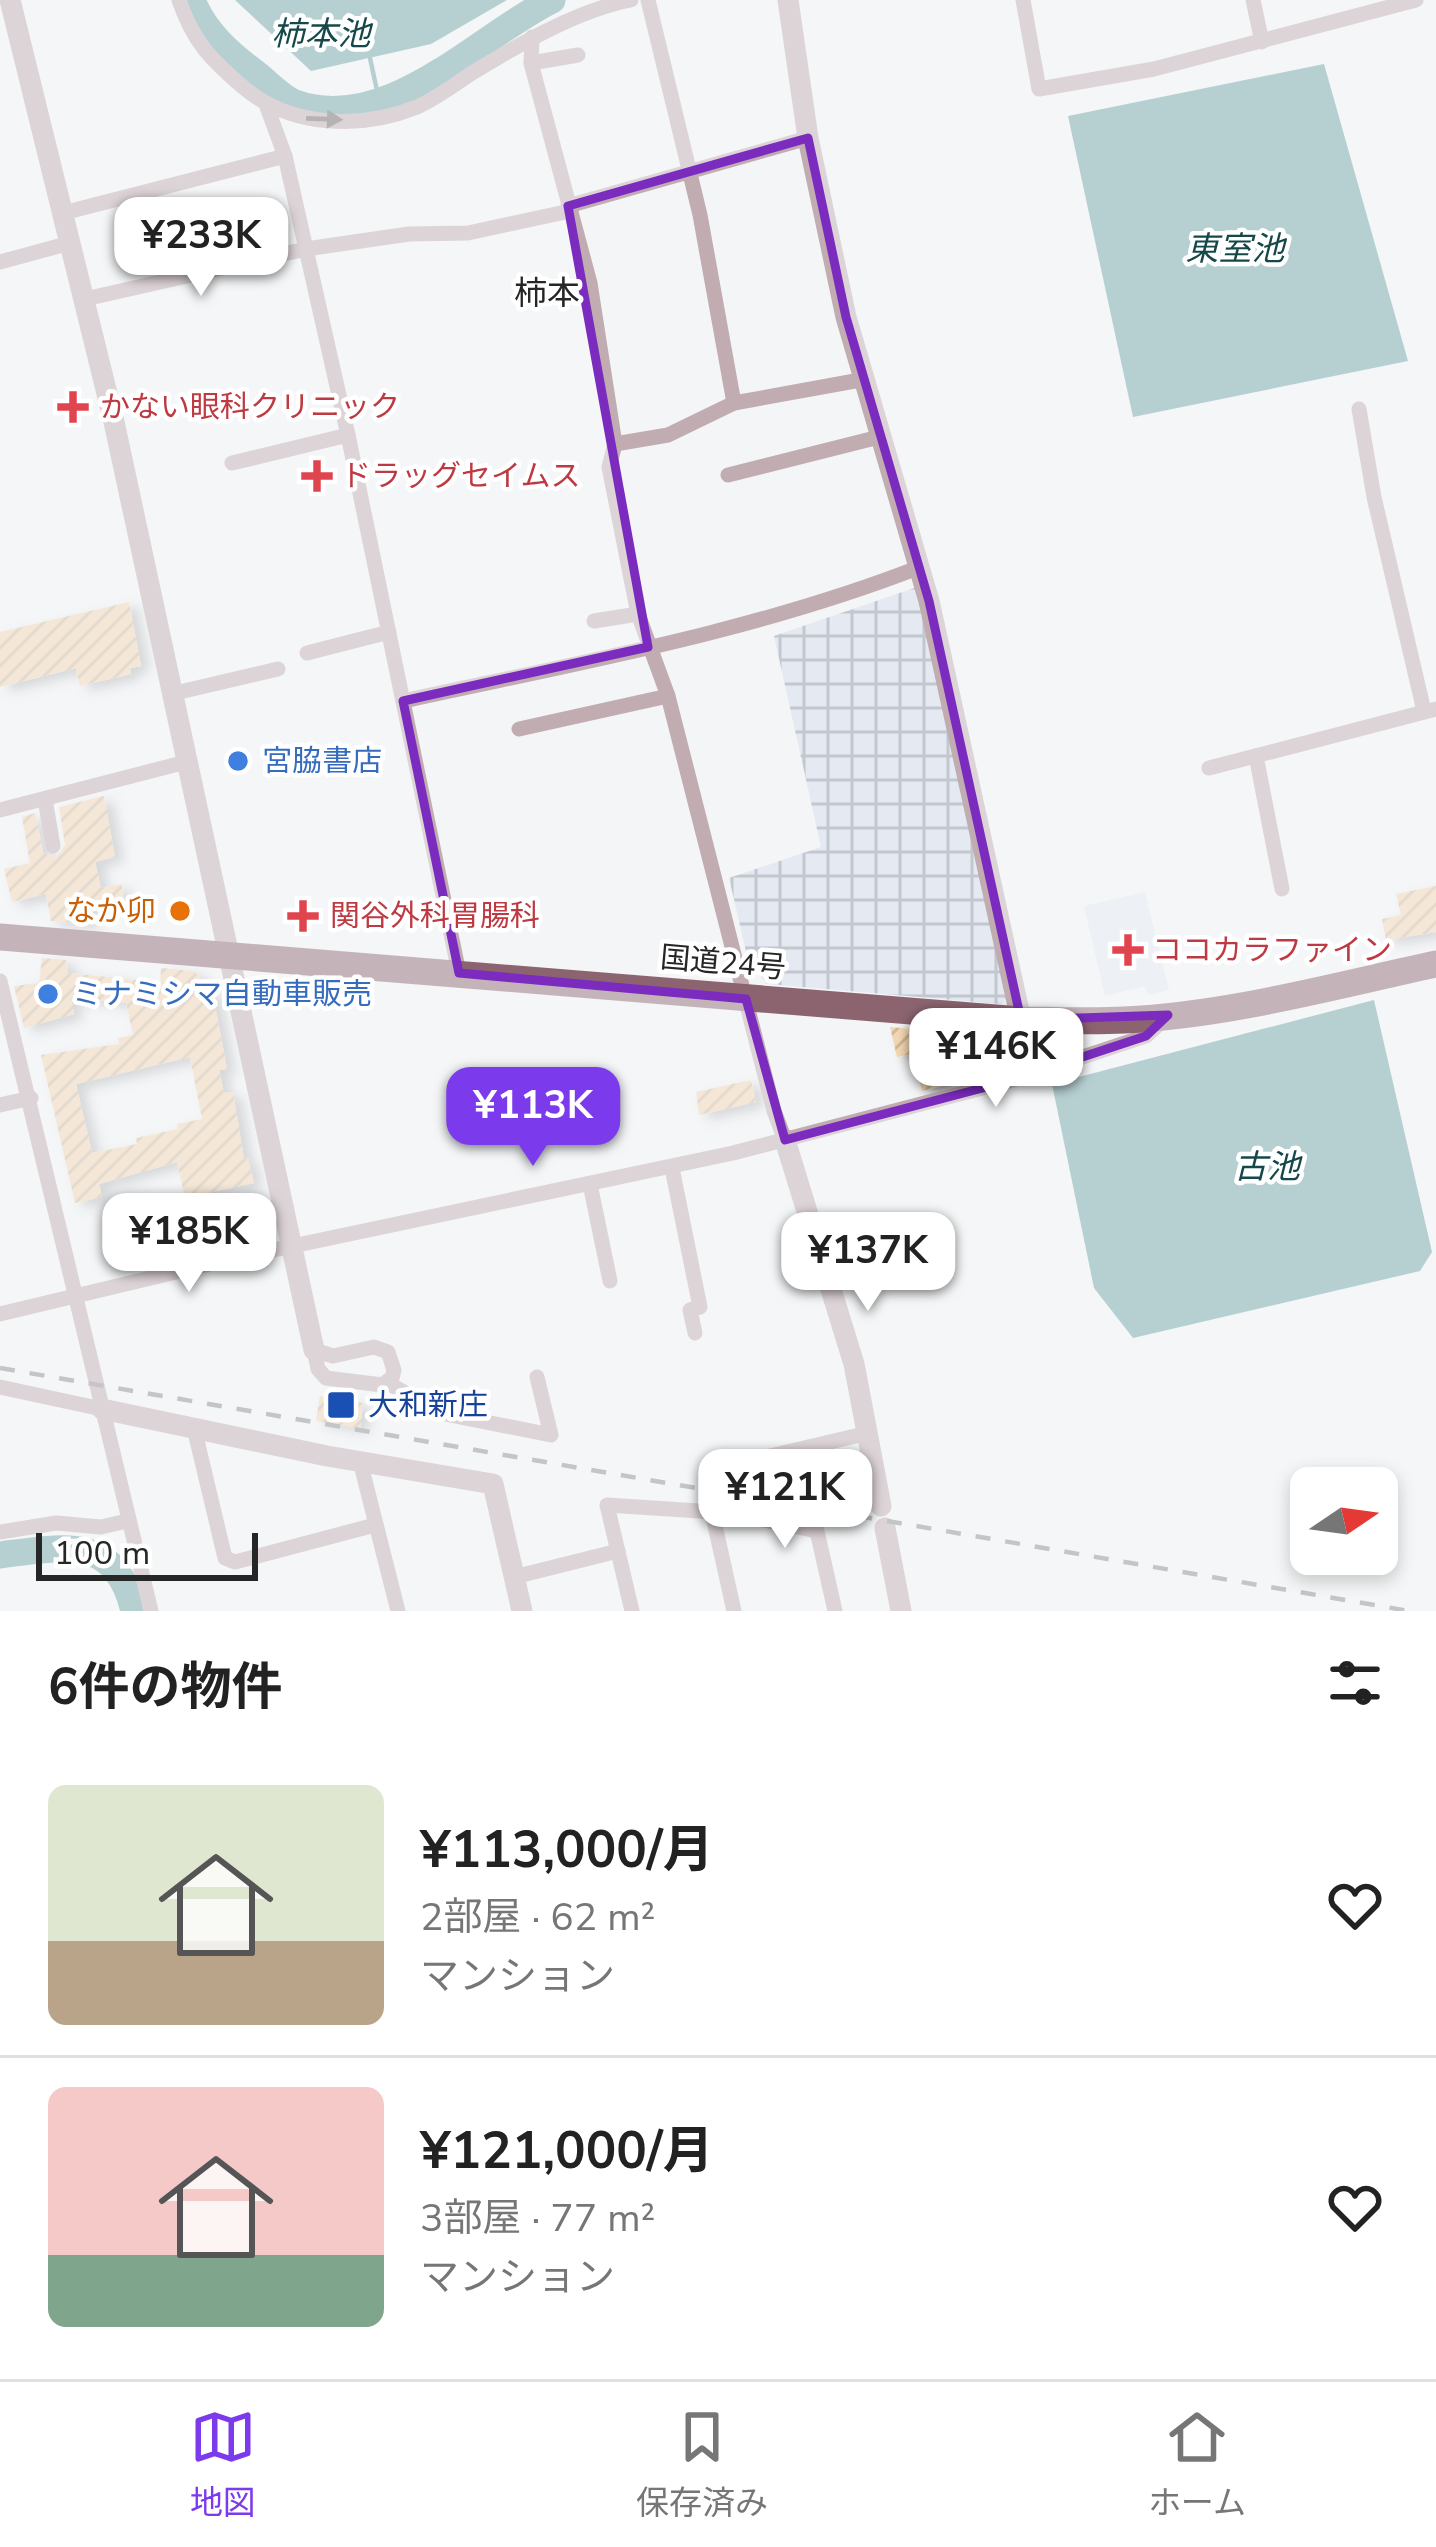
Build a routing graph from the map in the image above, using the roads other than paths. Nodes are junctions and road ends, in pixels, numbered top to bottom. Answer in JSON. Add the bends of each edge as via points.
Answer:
{"nodes":[{"id":1,"x":10,"y":0,"type":"edge"},
{"id":2,"x":179,"y":0,"type":"edge"},
{"id":3,"x":648,"y":0,"type":"edge"},
{"id":4,"x":788,"y":0,"type":"edge"},
{"id":5,"x":1023,"y":0,"type":"edge"},
{"id":6,"x":1253,"y":0,"type":"edge"},
{"id":7,"x":1415,"y":0,"type":"edge"},
{"id":8,"x":623,"y":1,"type":"edge"},
{"id":9,"x":532,"y":37,"type":"junction"},
{"id":10,"x":1262,"y":42,"type":"junction"},
{"id":11,"x":578,"y":55,"type":"dead end"},
{"id":12,"x":531,"y":63,"type":"junction"},
{"id":13,"x":267,"y":107,"type":"junction"},
{"id":14,"x":808,"y":138,"type":"junction"},
{"id":15,"x":285,"y":156,"type":"junction"},
{"id":16,"x":688,"y":171,"type":"junction"},
{"id":17,"x":569,"y":209,"type":"junction"},
{"id":18,"x":63,"y":213,"type":"junction"},
{"id":19,"x":70,"y":243,"type":"junction"},
{"id":20,"x":305,"y":248,"type":"junction"},
{"id":21,"x":0,"y":262,"type":"edge"},
{"id":22,"x":85,"y":299,"type":"junction"},
{"id":23,"x":866,"y":379,"type":"junction"},
{"id":24,"x":734,"y":403,"type":"junction"},
{"id":25,"x":1359,"y":410,"type":"dead end"},
{"id":26,"x":348,"y":435,"type":"junction"},
{"id":27,"x":883,"y":436,"type":"junction"},
{"id":28,"x":615,"y":444,"type":"junction"},
{"id":29,"x":232,"y":463,"type":"dead end"},
{"id":30,"x":728,"y":475,"type":"dead end"},
{"id":31,"x":920,"y":567,"type":"junction"},
{"id":32,"x":638,"y":614,"type":"junction"},
{"id":33,"x":594,"y":621,"type":"dead end"},
{"id":34,"x":389,"y":632,"type":"junction"},
{"id":35,"x":648,"y":647,"type":"junction"},
{"id":36,"x":307,"y":652,"type":"dead end"},
{"id":37,"x":278,"y":669,"type":"dead end"},
{"id":38,"x":171,"y":694,"type":"junction"},
{"id":39,"x":668,"y":696,"type":"junction"},
{"id":40,"x":403,"y":701,"type":"junction"},
{"id":41,"x":1432,"y":712,"type":"edge"},
{"id":42,"x":519,"y":729,"type":"dead end"},
{"id":43,"x":1256,"y":756,"type":"junction"},
{"id":44,"x":186,"y":762,"type":"junction"},
{"id":45,"x":1209,"y":768,"type":"dead end"},
{"id":46,"x":45,"y":800,"type":"junction"},
{"id":47,"x":0,"y":810,"type":"edge"},
{"id":48,"x":53,"y":846,"type":"dead end"},
{"id":49,"x":1282,"y":889,"type":"dead end"},
{"id":50,"x":0,"y":937,"type":"edge"},
{"id":51,"x":229,"y":954,"type":"junction"},
{"id":52,"x":1436,"y":964,"type":"edge"},
{"id":53,"x":460,"y":973,"type":"junction"},
{"id":54,"x":0,"y":981,"type":"edge"},
{"id":55,"x":746,"y":999,"type":"junction"},
{"id":56,"x":3,"y":1004,"type":"edge"},
{"id":57,"x":1168,"y":1015,"type":"junction"},
{"id":58,"x":1021,"y":1020,"type":"junction"},
{"id":59,"x":31,"y":1098,"type":"junction"},
{"id":60,"x":0,"y":1105,"type":"edge"},
{"id":61,"x":785,"y":1140,"type":"junction"},
{"id":62,"x":672,"y":1168,"type":"junction"},
{"id":63,"x":590,"y":1184,"type":"junction"},
{"id":64,"x":291,"y":1247,"type":"junction"},
{"id":65,"x":610,"y":1282,"type":"dead end"},
{"id":66,"x":76,"y":1294,"type":"junction"},
{"id":67,"x":0,"y":1314,"type":"edge"},
{"id":68,"x":695,"y":1333,"type":"dead end"},
{"id":69,"x":314,"y":1350,"type":"junction"},
{"id":70,"x":537,"y":1377,"type":"dead end"},
{"id":71,"x":388,"y":1382,"type":"junction"},
{"id":72,"x":0,"y":1387,"type":"edge"},
{"id":73,"x":102,"y":1409,"type":"junction"},
{"id":74,"x":194,"y":1428,"type":"junction"},
{"id":75,"x":868,"y":1433,"type":"junction"},
{"id":76,"x":758,"y":1460,"type":"dead end"},
{"id":77,"x":360,"y":1461,"type":"junction"},
{"id":78,"x":712,"y":1512,"type":"junction"},
{"id":79,"x":128,"y":1521,"type":"junction"},
{"id":80,"x":375,"y":1525,"type":"junction"},
{"id":81,"x":0,"y":1532,"type":"edge"},
{"id":82,"x":618,"y":1551,"type":"junction"},
{"id":83,"x":514,"y":1577,"type":"junction"},
{"id":84,"x":394,"y":1610,"type":"edge"},
{"id":85,"x":151,"y":1611,"type":"edge"},
{"id":86,"x":522,"y":1611,"type":"edge"},
{"id":87,"x":632,"y":1611,"type":"edge"},
{"id":88,"x":734,"y":1611,"type":"edge"},
{"id":89,"x":835,"y":1611,"type":"edge"},
{"id":90,"x":901,"y":1611,"type":"edge"}],
"edges":[{"from":1,"to":18,"type":"street"},
{"from":2,"to":13,"type":"street","via":[[207,55]]},
{"from":3,"to":16,"type":"street"},
{"from":4,"to":14,"type":"street"},
{"from":5,"to":10,"type":"street","via":[[1039,89]]},
{"from":6,"to":10,"type":"street"},
{"from":7,"to":10,"type":"street"},
{"from":8,"to":9,"type":"street"},
{"from":9,"to":12,"type":"street"},
{"from":13,"to":9,"type":"street","one_way":true,"via":[[314,121],[417,107]]},
{"from":11,"to":12,"type":"street"},
{"from":12,"to":17,"type":"street"},
{"from":13,"to":15,"type":"street"},
{"from":14,"to":16,"type":"street"},
{"from":14,"to":23,"type":"street"},
{"from":15,"to":18,"type":"street"},
{"from":15,"to":20,"type":"street"},
{"from":16,"to":17,"type":"street"},
{"from":16,"to":24,"type":"street"},
{"from":17,"to":20,"type":"street","via":[[468,233]]},
{"from":17,"to":28,"type":"street","via":[[590,283]]},
{"from":18,"to":19,"type":"street"},
{"from":19,"to":21,"type":"street"},
{"from":19,"to":22,"type":"street"},
{"from":20,"to":22,"type":"street"},
{"from":20,"to":26,"type":"street"},
{"from":22,"to":38,"type":"street"},
{"from":23,"to":24,"type":"street"},
{"from":23,"to":27,"type":"street"},
{"from":24,"to":28,"type":"street","via":[[668,435]]},
{"from":25,"to":41,"type":"street"},
{"from":26,"to":29,"type":"street"},
{"from":26,"to":34,"type":"street"},
{"from":27,"to":30,"type":"street"},
{"from":27,"to":31,"type":"street"},
{"from":28,"to":32,"type":"street","via":[[609,467]]},
{"from":31,"to":35,"type":"street","via":[[758,622]]},
{"from":31,"to":58,"type":"street"},
{"from":32,"to":33,"type":"street"},
{"from":32,"to":35,"type":"street"},
{"from":34,"to":36,"type":"street"},
{"from":34,"to":40,"type":"street"},
{"from":35,"to":39,"type":"street"},
{"from":35,"to":40,"type":"street"},
{"from":37,"to":38,"type":"street"},
{"from":38,"to":44,"type":"street"},
{"from":39,"to":42,"type":"street"},
{"from":39,"to":55,"type":"street"},
{"from":40,"to":53,"type":"street"},
{"from":41,"to":43,"type":"street"},
{"from":43,"to":45,"type":"street"},
{"from":43,"to":49,"type":"street"},
{"from":44,"to":46,"type":"street"},
{"from":44,"to":51,"type":"street"},
{"from":46,"to":47,"type":"street"},
{"from":46,"to":48,"type":"street"},
{"from":50,"to":51,"type":"highway","name":"国道24号"},
{"from":51,"to":53,"type":"highway","name":"国道24号"},
{"from":51,"to":64,"type":"street"},
{"from":52,"to":57,"type":"highway","name":"国道24号"},
{"from":53,"to":55,"type":"highway","name":"国道24号"},
{"from":54,"to":56,"type":"street"},
{"from":55,"to":58,"type":"highway","name":"国道24号"},
{"from":55,"to":61,"type":"street"},
{"from":56,"to":59,"type":"street"},
{"from":57,"to":58,"type":"highway","name":"国道24号"},
{"from":57,"to":61,"type":"street","via":[[1146,1036],[1028,1075]]},
{"from":59,"to":60,"type":"street"},
{"from":59,"to":66,"type":"street"},
{"from":61,"to":62,"type":"street"},
{"from":61,"to":75,"type":"street"},
{"from":62,"to":63,"type":"street"},
{"from":62,"to":68,"type":"street","via":[[700,1307],[690,1310]]},
{"from":63,"to":64,"type":"street"},
{"from":63,"to":65,"type":"street"},
{"from":64,"to":66,"type":"street"},
{"from":64,"to":69,"type":"street"},
{"from":66,"to":67,"type":"street"},
{"from":66,"to":73,"type":"street"},
{"from":69,"to":71,"type":"street","via":[[326,1378]]},
{"from":69,"to":71,"type":"street","via":[[333,1356],[382,1348],[394,1370]]},
{"from":70,"to":71,"type":"street","via":[[551,1435],[440,1413]]},
{"from":72,"to":73,"type":"street"},
{"from":73,"to":74,"type":"street"},
{"from":73,"to":79,"type":"street"},
{"from":74,"to":77,"type":"street"},
{"from":74,"to":80,"type":"street","via":[[225,1558],[235,1562]]},
{"from":75,"to":76,"type":"street"},
{"from":75,"to":90,"type":"street"},
{"from":77,"to":80,"type":"street"},
{"from":77,"to":83,"type":"street","via":[[493,1484]]},
{"from":78,"to":82,"type":"street","via":[[607,1505]]},
{"from":78,"to":88,"type":"street"},
{"from":78,"to":89,"type":"street","via":[[817,1531]]},
{"from":79,"to":81,"type":"street"},
{"from":79,"to":85,"type":"street"},
{"from":80,"to":84,"type":"street"},
{"from":82,"to":83,"type":"street"},
{"from":82,"to":87,"type":"street"},
{"from":83,"to":86,"type":"street"}]}
